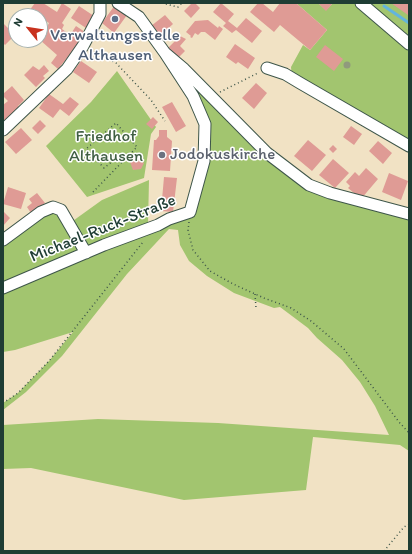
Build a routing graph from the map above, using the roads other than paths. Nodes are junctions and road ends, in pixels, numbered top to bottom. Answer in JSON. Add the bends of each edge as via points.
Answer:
{"nodes":[{"id":1,"x":100,"y":3,"type":"edge"},
{"id":2,"x":118,"y":3,"type":"edge"},
{"id":3,"x":361,"y":3,"type":"edge"},
{"id":4,"x":409,"y":44,"type":"edge"},
{"id":5,"x":165,"y":53,"type":"junction"},
{"id":6,"x":267,"y":68,"type":"road end"},
{"id":7,"x":3,"y":130,"type":"edge"},
{"id":8,"x":409,"y":146,"type":"edge"},
{"id":9,"x":409,"y":214,"type":"edge"},
{"id":10,"x":3,"y":240,"type":"edge"},
{"id":11,"x":86,"y":253,"type":"junction"},
{"id":12,"x":3,"y":288,"type":"edge"}],
"edges":[{"from":1,"to":7,"type":"street","via":[[100,14],[67,69]]},
{"from":2,"to":5,"type":"street","name":"Michael-Ruck-Straße","via":[[139,17]]},
{"from":3,"to":4,"type":"street"},
{"from":5,"to":9,"type":"street","name":"Michael-Ruck-Straße","via":[[268,153],[309,185]]},
{"from":5,"to":11,"type":"street","name":"Michael-Ruck-Straße","via":[[193,96],[205,124],[204,161],[190,212],[169,218],[158,225]]},
{"from":6,"to":8,"type":"street","via":[[288,76]]},
{"from":10,"to":11,"type":"street","via":[[41,212],[53,207],[61,210]]},
{"from":11,"to":12,"type":"street","name":"Michael-Ruck-Straße"}]}
